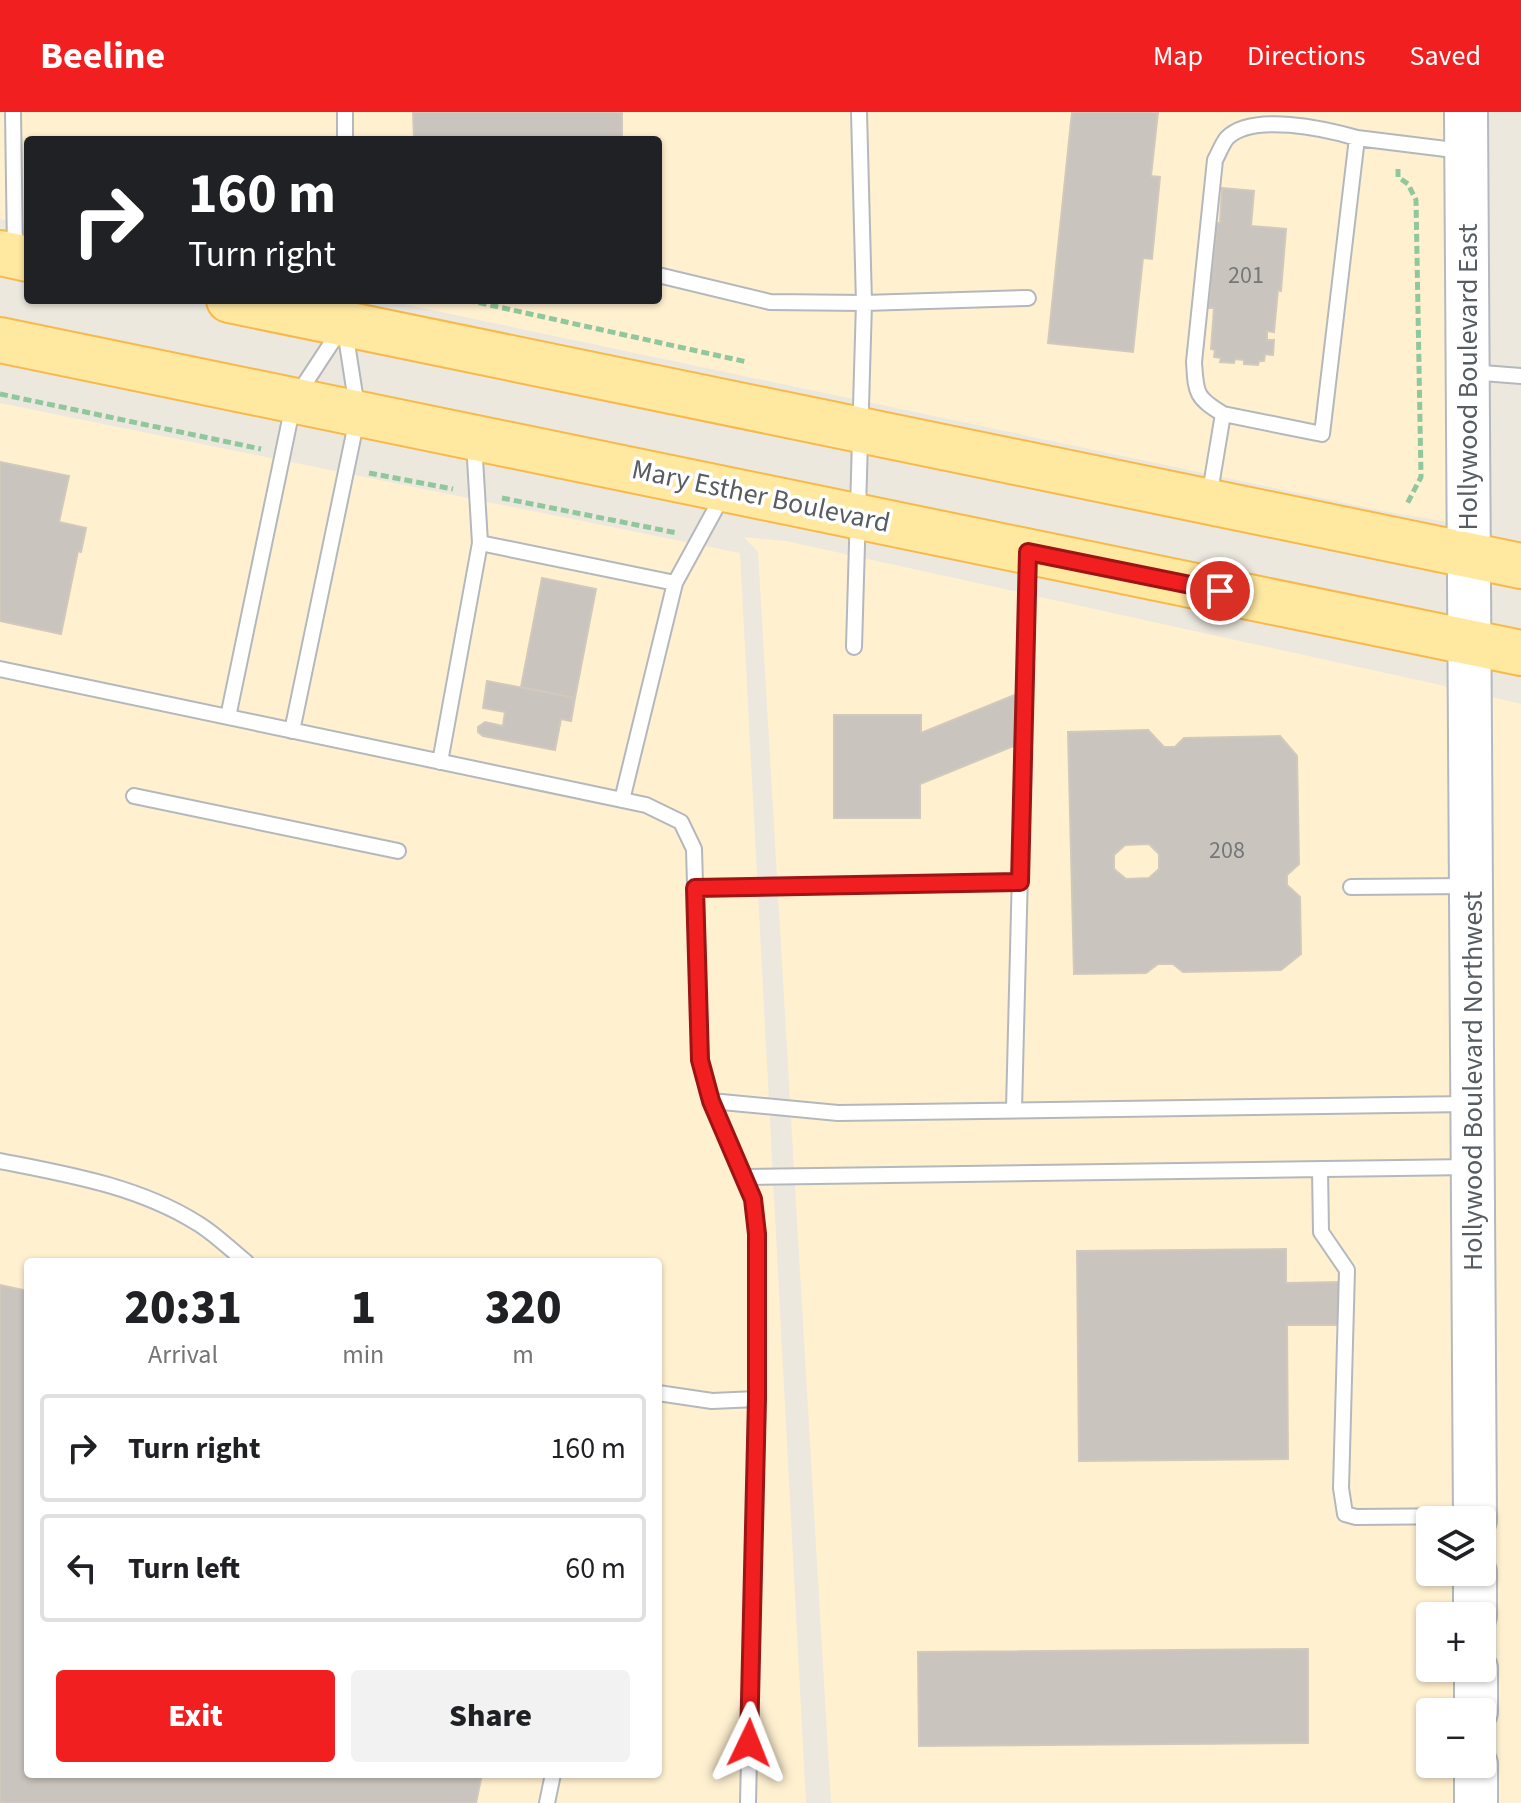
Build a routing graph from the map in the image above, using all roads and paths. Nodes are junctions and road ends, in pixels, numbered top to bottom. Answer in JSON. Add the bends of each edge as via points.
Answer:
{"nodes":[{"id":1,"x":13,"y":112,"type":"edge"},
{"id":2,"x":345,"y":112,"type":"edge"},
{"id":3,"x":859,"y":112,"type":"edge"},
{"id":4,"x":1466,"y":132,"type":"edge"},
{"id":5,"x":345,"y":136,"type":"edge"},
{"id":6,"x":1357,"y":138,"type":"junction"},
{"id":7,"x":1399,"y":143,"type":"junction"},
{"id":8,"x":14,"y":256,"type":"edge"},
{"id":9,"x":662,"y":276,"type":"edge"},
{"id":10,"x":1028,"y":298,"type":"dead end"},
{"id":11,"x":864,"y":303,"type":"junction"},
{"id":12,"x":268,"y":304,"type":"edge"},
{"id":13,"x":346,"y":312,"type":"edge"},
{"id":14,"x":0,"y":340,"type":"edge"},
{"id":15,"x":1468,"y":372,"type":"junction"},
{"id":16,"x":1521,"y":376,"type":"edge"},
{"id":17,"x":0,"y":394,"type":"edge"},
{"id":18,"x":294,"y":400,"type":"junction"},
{"id":19,"x":358,"y":414,"type":"junction"},
{"id":20,"x":1223,"y":414,"type":"junction"},
{"id":21,"x":860,"y":430,"type":"junction"},
{"id":22,"x":473,"y":437,"type":"junction"},
{"id":23,"x":283,"y":454,"type":"junction"},
{"id":24,"x":347,"y":469,"type":"junction"},
{"id":25,"x":726,"y":489,"type":"junction"},
{"id":26,"x":477,"y":494,"type":"junction"},
{"id":27,"x":1208,"y":502,"type":"junction"},
{"id":28,"x":856,"y":516,"type":"junction"},
{"id":29,"x":700,"y":538,"type":"junction"},
{"id":30,"x":1397,"y":540,"type":"junction"},
{"id":31,"x":480,"y":543,"type":"junction"},
{"id":32,"x":1028,"y":552,"type":"junction"},
{"id":33,"x":1469,"y":555,"type":"junction"},
{"id":34,"x":1521,"y":566,"type":"edge"},
{"id":35,"x":675,"y":583,"type":"junction"},
{"id":36,"x":1470,"y":643,"type":"junction"},
{"id":37,"x":854,"y":647,"type":"dead end"},
{"id":38,"x":1521,"y":653,"type":"edge"},
{"id":39,"x":0,"y":669,"type":"edge"},
{"id":40,"x":228,"y":717,"type":"junction"},
{"id":41,"x":292,"y":731,"type":"junction"},
{"id":42,"x":440,"y":762,"type":"junction"},
{"id":43,"x":134,"y":796,"type":"dead end"},
{"id":44,"x":622,"y":800,"type":"junction"},
{"id":45,"x":398,"y":851,"type":"dead end"},
{"id":46,"x":1020,"y":882,"type":"junction"},
{"id":47,"x":1472,"y":885,"type":"junction"},
{"id":48,"x":1351,"y":887,"type":"dead end"},
{"id":49,"x":695,"y":888,"type":"junction"},
{"id":50,"x":711,"y":1101,"type":"junction"},
{"id":51,"x":1473,"y":1104,"type":"junction"},
{"id":52,"x":1014,"y":1109,"type":"junction"},
{"id":53,"x":0,"y":1161,"type":"edge"},
{"id":54,"x":1473,"y":1167,"type":"junction"},
{"id":55,"x":1320,"y":1169,"type":"junction"},
{"id":56,"x":744,"y":1177,"type":"junction"},
{"id":57,"x":241,"y":1258,"type":"edge"},
{"id":58,"x":662,"y":1394,"type":"edge"},
{"id":59,"x":757,"y":1399,"type":"junction"},
{"id":60,"x":1475,"y":1506,"type":"edge"},
{"id":61,"x":1416,"y":1518,"type":"edge"},
{"id":62,"x":552,"y":1778,"type":"edge"},
{"id":63,"x":1476,"y":1778,"type":"edge"},
{"id":64,"x":547,"y":1803,"type":"edge"},
{"id":65,"x":748,"y":1803,"type":"edge"},
{"id":66,"x":1476,"y":1803,"type":"edge"}],
"edges":[{"from":1,"to":8,"type":"lane"},
{"from":2,"to":5,"type":"lane"},
{"from":3,"to":11,"type":"lane"},
{"from":4,"to":7,"type":"lane"},
{"from":4,"to":15,"type":"street","name":"Hollywood Boulevard East"},
{"from":6,"to":7,"type":"lane"},
{"from":6,"to":20,"type":"lane","via":[[1322,434]]},
{"from":6,"to":20,"type":"lane","via":[[1322,127],[1251,125],[1228,136],[1215,160],[1194,362],[1200,400]]},
{"from":7,"to":30,"type":"path","via":[[1398,177],[1416,200],[1421,477],[1405,507]]},
{"from":9,"to":11,"type":"lane","via":[[770,302]]},
{"from":10,"to":11,"type":"lane"},
{"from":11,"to":21,"type":"lane"},
{"from":12,"to":13,"type":"main road"},
{"from":13,"to":18,"type":"lane"},
{"from":13,"to":19,"type":"lane"},
{"from":13,"to":21,"type":"main road"},
{"from":14,"to":18,"type":"main road","name":"Mary Esther Boulevard"},
{"from":15,"to":16,"type":"lane"},
{"from":15,"to":33,"type":"street","name":"Hollywood Boulevard East"},
{"from":17,"to":23,"type":"path"},
{"from":18,"to":19,"type":"main road","name":"Mary Esther Boulevard"},
{"from":18,"to":23,"type":"lane"},
{"from":19,"to":22,"type":"main road","name":"Mary Esther Boulevard"},
{"from":19,"to":24,"type":"lane"},
{"from":20,"to":27,"type":"lane"},
{"from":21,"to":27,"type":"main road"},
{"from":21,"to":28,"type":"lane"},
{"from":22,"to":25,"type":"main road","name":"Mary Esther Boulevard"},
{"from":22,"to":26,"type":"lane"},
{"from":23,"to":40,"type":"lane"},
{"from":24,"to":26,"type":"path"},
{"from":24,"to":41,"type":"lane"},
{"from":25,"to":28,"type":"main road","name":"Mary Esther Boulevard"},
{"from":25,"to":29,"type":"lane"},
{"from":26,"to":29,"type":"path"},
{"from":26,"to":31,"type":"lane"},
{"from":27,"to":30,"type":"main road"},
{"from":28,"to":32,"type":"main road","name":"Mary Esther Boulevard"},
{"from":28,"to":37,"type":"lane"},
{"from":29,"to":35,"type":"lane"},
{"from":30,"to":33,"type":"main road"},
{"from":31,"to":35,"type":"lane"},
{"from":31,"to":42,"type":"lane"},
{"from":32,"to":36,"type":"main road","name":"Mary Esther Boulevard"},
{"from":32,"to":46,"type":"lane"},
{"from":33,"to":34,"type":"main road"},
{"from":33,"to":36,"type":"street","name":"Hollywood Boulevard East"},
{"from":35,"to":44,"type":"lane"},
{"from":36,"to":38,"type":"main road","name":"Mary Esther Boulevard"},
{"from":36,"to":47,"type":"street","name":"Hollywood Boulevard Northwest"},
{"from":39,"to":40,"type":"lane"},
{"from":40,"to":41,"type":"lane"},
{"from":41,"to":42,"type":"lane"},
{"from":42,"to":44,"type":"lane"},
{"from":43,"to":45,"type":"lane"},
{"from":44,"to":49,"type":"lane","via":[[681,822],[694,849]]},
{"from":46,"to":49,"type":"lane"},
{"from":46,"to":52,"type":"lane"},
{"from":47,"to":48,"type":"lane"},
{"from":47,"to":51,"type":"street","name":"Hollywood Boulevard Northwest"},
{"from":49,"to":50,"type":"lane","via":[[700,1060]]},
{"from":50,"to":52,"type":"lane","via":[[838,1113]]},
{"from":50,"to":56,"type":"lane"},
{"from":51,"to":52,"type":"lane"},
{"from":51,"to":54,"type":"street","name":"Hollywood Boulevard Northwest"},
{"from":53,"to":57,"type":"lane","via":[[140,1195],[197,1223]]},
{"from":54,"to":55,"type":"lane"},
{"from":54,"to":60,"type":"street","name":"Hollywood Boulevard Northwest"},
{"from":55,"to":56,"type":"lane"},
{"from":55,"to":61,"type":"lane","via":[[1321,1232],[1347,1270],[1341,1488],[1345,1514]]},
{"from":56,"to":59,"type":"lane","via":[[757,1234]]},
{"from":58,"to":59,"type":"lane","via":[[712,1401]]},
{"from":59,"to":65,"type":"lane"},
{"from":62,"to":64,"type":"lane"},
{"from":63,"to":66,"type":"street"}]}
